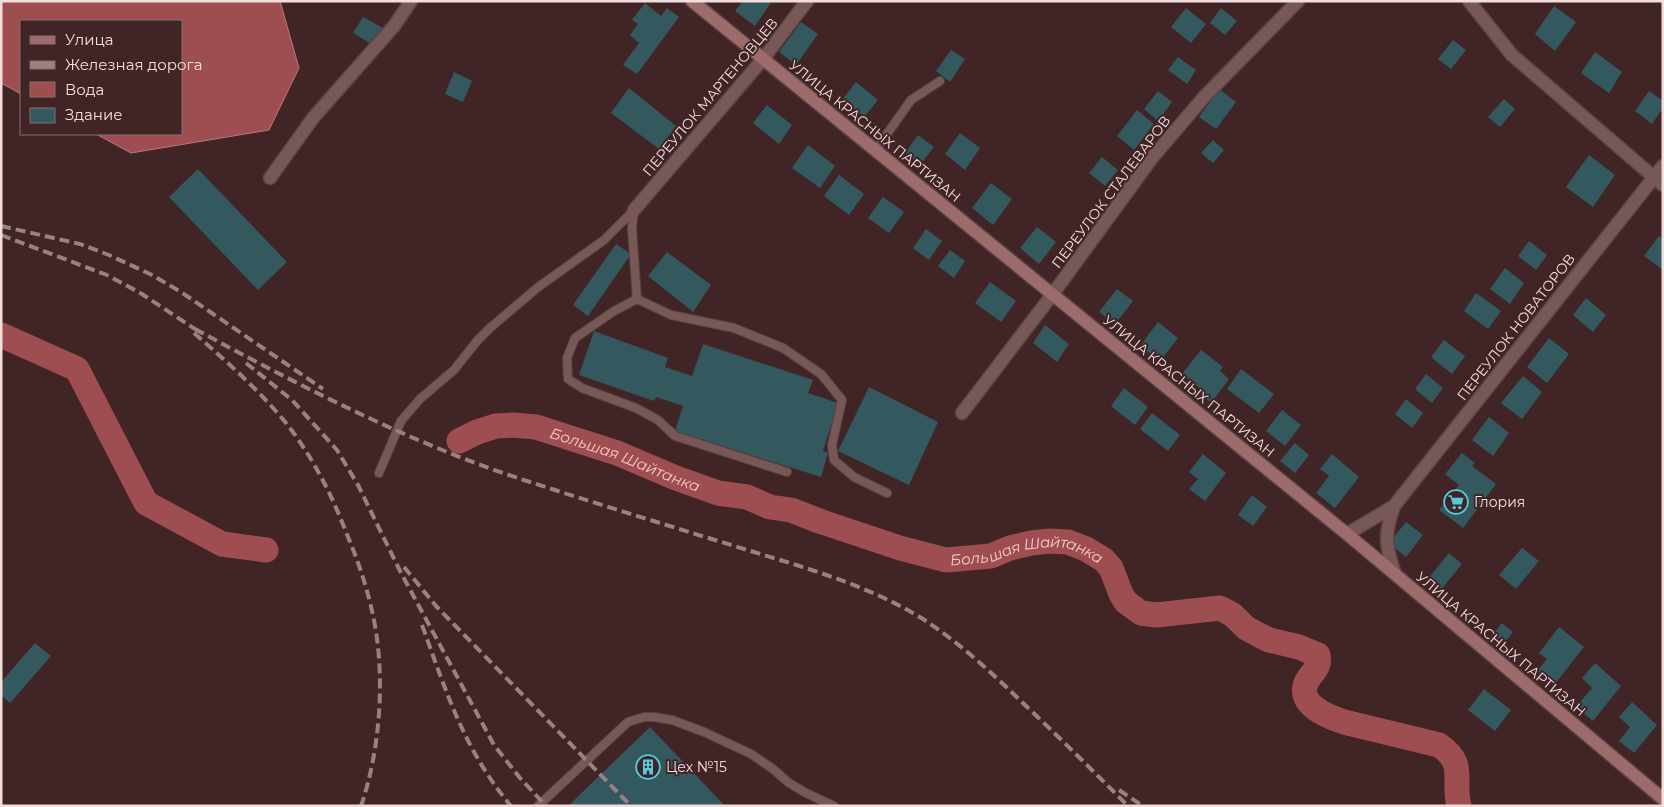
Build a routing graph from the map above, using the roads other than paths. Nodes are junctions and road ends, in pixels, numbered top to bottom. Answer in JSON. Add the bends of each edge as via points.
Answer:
{"nodes":[{"id":1,"x":411,"y":1,"type":"edge"},
{"id":2,"x":692,"y":1,"type":"edge"},
{"id":3,"x":807,"y":1,"type":"edge"},
{"id":4,"x":1298,"y":1,"type":"edge"},
{"id":5,"x":1470,"y":1,"type":"edge"},
{"id":6,"x":762,"y":59,"type":"junction"},
{"id":7,"x":940,"y":81,"type":"dead end"},
{"id":8,"x":875,"y":151,"type":"junction"},
{"id":9,"x":1663,"y":166,"type":"edge"},
{"id":10,"x":270,"y":178,"type":"dead end"},
{"id":11,"x":1658,"y":181,"type":"edge"},
{"id":12,"x":634,"y":210,"type":"junction"},
{"id":13,"x":1052,"y":295,"type":"junction"},
{"id":14,"x":637,"y":299,"type":"junction"},
{"id":15,"x":962,"y":413,"type":"dead end"},
{"id":16,"x":787,"y":472,"type":"dead end"},
{"id":17,"x":379,"y":473,"type":"dead end"},
{"id":18,"x":888,"y":493,"type":"dead end"},
{"id":19,"x":1394,"y":506,"type":"junction"},
{"id":20,"x":1347,"y":534,"type":"junction"},
{"id":21,"x":1395,"y":574,"type":"junction"},
{"id":22,"x":1663,"y":799,"type":"edge"},
{"id":23,"x":538,"y":806,"type":"edge"},
{"id":24,"x":834,"y":806,"type":"edge"}],
"edges":[{"from":1,"to":10,"type":"street","via":[[394,26],[313,118]]},
{"from":2,"to":6,"type":"street","name":"УЛИЦА КРАСНЫХ ПАРТИЗАН"},
{"from":3,"to":6,"type":"street","name":"ПЕРЕУЛОК МАРТЕНОВЦЕВ"},
{"from":4,"to":13,"type":"street","name":"ПЕРЕУЛОК СТАЛЕВАРОВ","via":[[1204,97],[1152,158]]},
{"from":5,"to":11,"type":"street","via":[[1512,55]]},
{"from":6,"to":8,"type":"street","name":"УЛИЦА КРАСНЫХ ПАРТИЗАН"},
{"from":6,"to":12,"type":"street","name":"ПЕРЕУЛОК МАРТЕНОВЦЕВ"},
{"from":7,"to":8,"type":"lane","via":[[911,100]]},
{"from":8,"to":13,"type":"street","name":"УЛИЦА КРАСНЫХ ПАРТИЗАН"},
{"from":9,"to":11,"type":"street","name":"ПЕРЕУЛОК НОВАТОРОВ"},
{"from":11,"to":19,"type":"street","name":"ПЕРЕУЛОК НОВАТОРОВ"},
{"from":12,"to":14,"type":"lane","via":[[632,228]]},
{"from":12,"to":17,"type":"lane","via":[[604,240],[543,283],[497,322],[454,370],[420,399],[401,421]]},
{"from":13,"to":15,"type":"street","name":"ПЕРЕУЛОК СТАЛЕВАРОВ"},
{"from":13,"to":20,"type":"street","name":"УЛИЦА КРАСНЫХ ПАРТИЗАН"},
{"from":14,"to":16,"type":"lane","via":[[575,338],[567,358],[568,379],[582,388],[636,408],[658,420],[675,436]]},
{"from":14,"to":18,"type":"lane","via":[[671,315],[734,328],[783,348],[821,374],[842,400],[832,445],[834,460],[854,478]]},
{"from":19,"to":20,"type":"street"},
{"from":19,"to":21,"type":"street","via":[[1386,528],[1387,550]]},
{"from":20,"to":21,"type":"street","name":"УЛИЦА КРАСНЫХ ПАРТИЗАН"},
{"from":21,"to":22,"type":"street","name":"УЛИЦА КРАСНЫХ ПАРТИЗАН"},
{"from":23,"to":24,"type":"lane","via":[[628,722],[644,717],[672,720],[730,743],[806,793]]}]}
